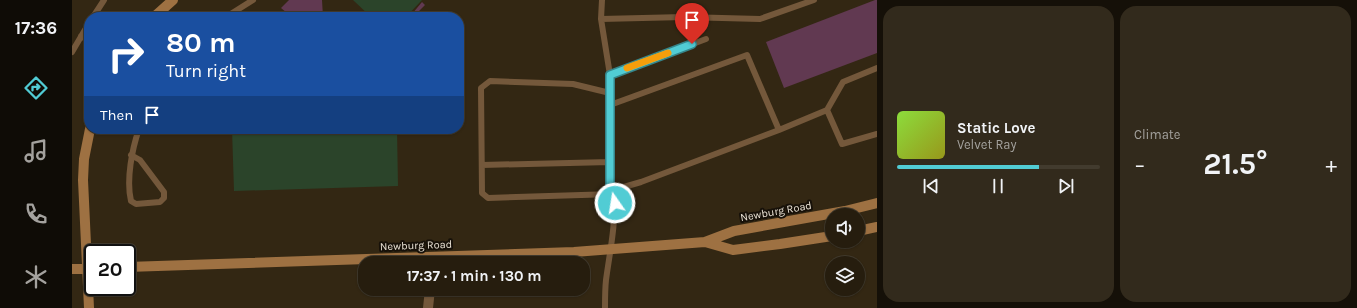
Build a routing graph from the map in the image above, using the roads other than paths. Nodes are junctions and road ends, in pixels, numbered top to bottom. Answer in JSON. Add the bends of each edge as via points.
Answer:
{"nodes":[{"id":1,"x":104,"y":0,"type":"edge"},
{"id":2,"x":173,"y":0,"type":"edge"},
{"id":3,"x":253,"y":0,"type":"edge"},
{"id":4,"x":602,"y":0,"type":"edge"},
{"id":5,"x":811,"y":0,"type":"edge"},
{"id":6,"x":96,"y":12,"type":"edge"},
{"id":7,"x":160,"y":12,"type":"edge"},
{"id":8,"x":234,"y":12,"type":"edge"},
{"id":9,"x":601,"y":19,"type":"junction"},
{"id":10,"x":84,"y":31,"type":"edge"},
{"id":11,"x":81,"y":36,"type":"junction"},
{"id":12,"x":84,"y":38,"type":"edge"},
{"id":13,"x":706,"y":39,"type":"dead end"},
{"id":14,"x":72,"y":52,"type":"edge"},
{"id":15,"x":877,"y":68,"type":"edge"},
{"id":16,"x":610,"y":75,"type":"junction"},
{"id":17,"x":610,"y":93,"type":"junction"},
{"id":18,"x":610,"y":105,"type":"junction"},
{"id":19,"x":827,"y":110,"type":"junction"},
{"id":20,"x":779,"y":130,"type":"junction"},
{"id":21,"x":89,"y":134,"type":"edge"},
{"id":22,"x":137,"y":134,"type":"edge"},
{"id":23,"x":877,"y":134,"type":"edge"},
{"id":24,"x":131,"y":155,"type":"junction"},
{"id":25,"x":610,"y":162,"type":"junction"},
{"id":26,"x":482,"y":165,"type":"junction"},
{"id":27,"x":612,"y":192,"type":"junction"},
{"id":28,"x":877,"y":203,"type":"edge"},
{"id":29,"x":877,"y":227,"type":"edge"},
{"id":30,"x":865,"y":230,"type":"edge"},
{"id":31,"x":825,"y":237,"type":"edge"},
{"id":32,"x":705,"y":242,"type":"junction"},
{"id":33,"x":88,"y":244,"type":"edge"},
{"id":34,"x":611,"y":249,"type":"junction"},
{"id":35,"x":501,"y":256,"type":"edge"},
{"id":36,"x":358,"y":262,"type":"edge"},
{"id":37,"x":136,"y":267,"type":"edge"},
{"id":38,"x":72,"y":269,"type":"edge"},
{"id":39,"x":84,"y":269,"type":"edge"},
{"id":40,"x":89,"y":296,"type":"edge"},
{"id":41,"x":429,"y":296,"type":"edge"},
{"id":42,"x":89,"y":308,"type":"edge"},
{"id":43,"x":428,"y":308,"type":"edge"},
{"id":44,"x":605,"y":308,"type":"edge"}],
"edges":[{"from":1,"to":6,"type":"lane"},
{"from":2,"to":7,"type":"main road"},
{"from":3,"to":8,"type":"lane"},
{"from":4,"to":9,"type":"lane"},
{"from":5,"to":9,"type":"lane","via":[[760,19]]},
{"from":9,"to":16,"type":"lane"},
{"from":10,"to":11,"type":"lane"},
{"from":11,"to":12,"type":"lane"},
{"from":11,"to":14,"type":"lane"},
{"from":13,"to":16,"type":"lane"},
{"from":15,"to":19,"type":"lane","via":[[843,82]]},
{"from":16,"to":17,"type":"lane"},
{"from":17,"to":18,"type":"lane"},
{"from":17,"to":26,"type":"lane","via":[[573,84],[490,81],[481,88]]},
{"from":18,"to":20,"type":"lane","via":[[747,55]]},
{"from":18,"to":25,"type":"lane"},
{"from":19,"to":20,"type":"lane"},
{"from":19,"to":23,"type":"lane","via":[[842,144]]},
{"from":20,"to":27,"type":"lane"},
{"from":21,"to":33,"type":"main road","via":[[83,180]]},
{"from":22,"to":24,"type":"lane"},
{"from":24,"to":24,"type":"lane","via":[[129,193],[132,201],[136,204],[160,202],[164,198],[164,192],[140,160]]},
{"from":25,"to":26,"type":"lane"},
{"from":25,"to":27,"type":"lane"},
{"from":26,"to":27,"type":"lane","via":[[482,193],[488,198]]},
{"from":27,"to":34,"type":"lane","via":[[615,213]]},
{"from":28,"to":32,"type":"main road","name":"Newburg Road","via":[[734,231]]},
{"from":29,"to":30,"type":"main road"},
{"from":31,"to":32,"type":"main road","name":"Newburg Road","via":[[733,250]]},
{"from":32,"to":34,"type":"main road","name":"Newburg Road"},
{"from":34,"to":35,"type":"main road","name":"Newburg Road"},
{"from":34,"to":44,"type":"lane"},
{"from":36,"to":37,"type":"main road","name":"Newburg Road"},
{"from":38,"to":39,"type":"main road"},
{"from":40,"to":42,"type":"main road"},
{"from":41,"to":43,"type":"street"}]}
